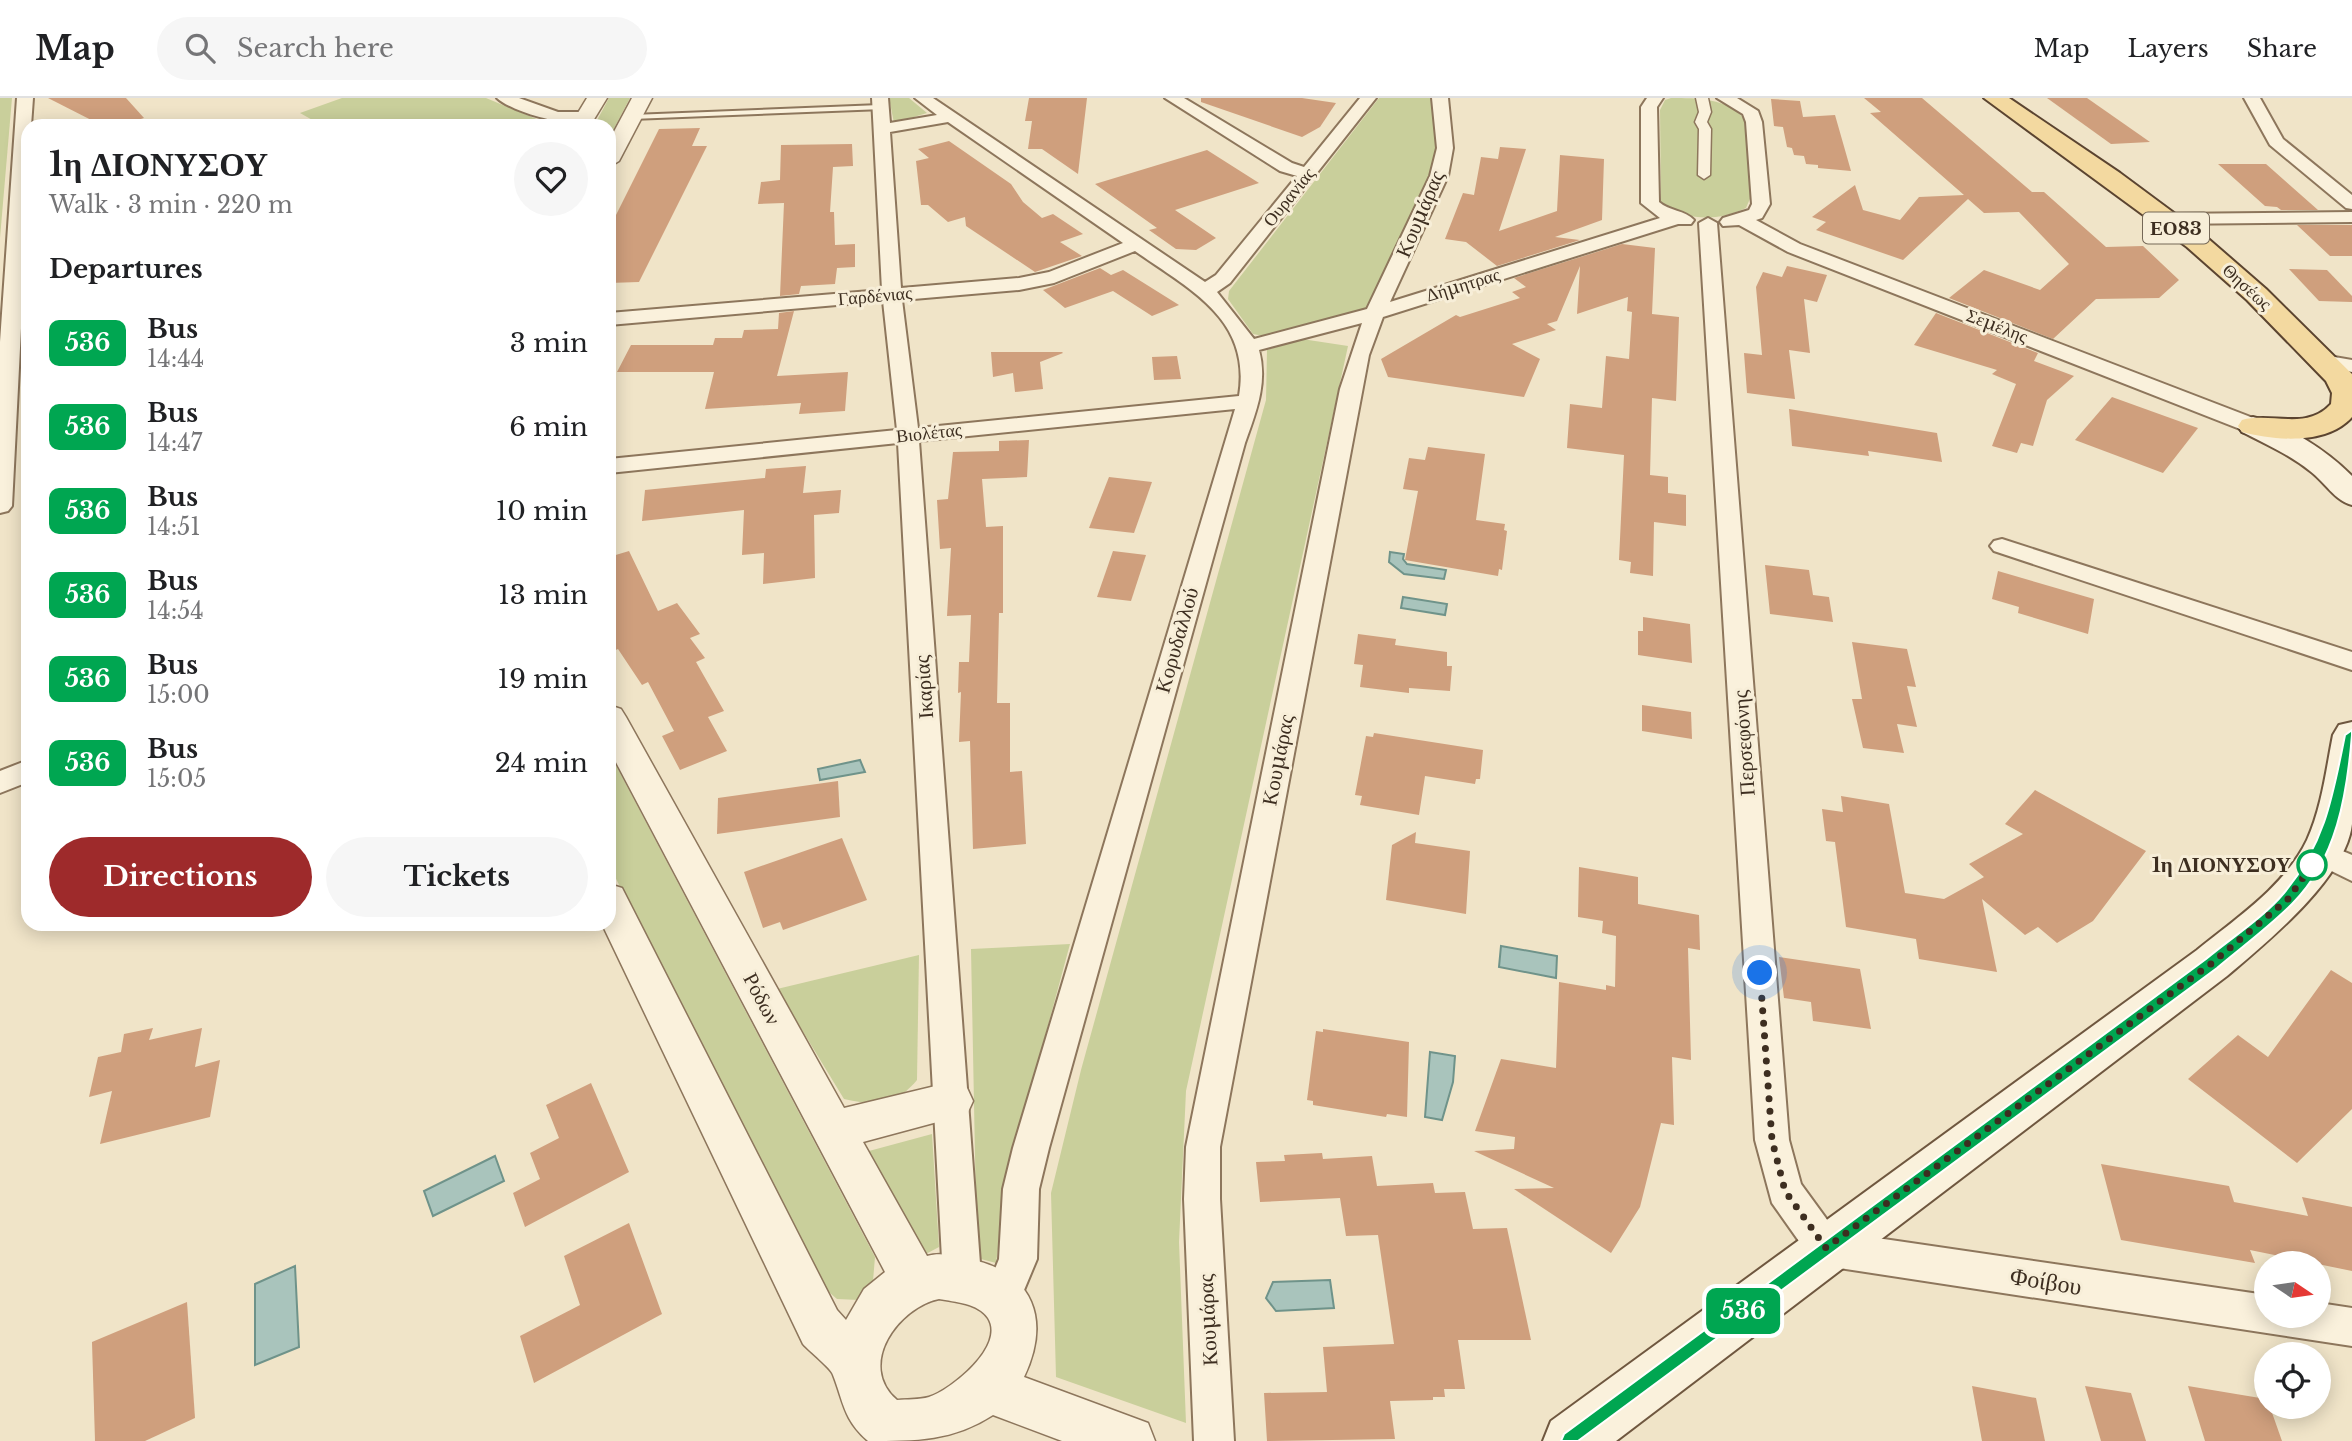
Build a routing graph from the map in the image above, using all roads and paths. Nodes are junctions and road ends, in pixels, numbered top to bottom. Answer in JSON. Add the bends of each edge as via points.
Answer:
{"nodes":[{"id":1,"x":25,"y":98,"type":"edge"},
{"id":2,"x":505,"y":98,"type":"edge"},
{"id":3,"x":597,"y":98,"type":"edge"},
{"id":4,"x":642,"y":98,"type":"edge"},
{"id":5,"x":923,"y":98,"type":"edge"},
{"id":6,"x":1173,"y":98,"type":"edge"},
{"id":7,"x":1368,"y":98,"type":"edge"},
{"id":8,"x":1440,"y":98,"type":"edge"},
{"id":9,"x":1655,"y":98,"type":"edge"},
{"id":10,"x":1702,"y":98,"type":"edge"},
{"id":11,"x":1725,"y":98,"type":"edge"},
{"id":12,"x":1995,"y":98,"type":"edge"},
{"id":13,"x":2252,"y":98,"type":"edge"},
{"id":14,"x":881,"y":111,"type":"edge"},
{"id":15,"x":632,"y":117,"type":"junction"},
{"id":16,"x":950,"y":117,"type":"junction"},
{"id":17,"x":25,"y":119,"type":"edge"},
{"id":18,"x":570,"y":119,"type":"edge"},
{"id":19,"x":584,"y":119,"type":"edge"},
{"id":20,"x":616,"y":148,"type":"edge"},
{"id":21,"x":1308,"y":174,"type":"junction"},
{"id":22,"x":1704,"y":175,"type":"dead end"},
{"id":23,"x":2352,"y":204,"type":"edge"},
{"id":24,"x":21,"y":206,"type":"edge"},
{"id":25,"x":2352,"y":217,"type":"edge"},
{"id":26,"x":1675,"y":219,"type":"junction"},
{"id":27,"x":2165,"y":219,"type":"junction"},
{"id":28,"x":1743,"y":220,"type":"junction"},
{"id":29,"x":1708,"y":223,"type":"junction"},
{"id":30,"x":1135,"y":245,"type":"junction"},
{"id":31,"x":1205,"y":291,"type":"junction"},
{"id":32,"x":892,"y":295,"type":"junction"},
{"id":33,"x":1375,"y":313,"type":"junction"},
{"id":34,"x":616,"y":318,"type":"edge"},
{"id":35,"x":1249,"y":346,"type":"junction"},
{"id":36,"x":2342,"y":374,"type":"edge"},
{"id":37,"x":1250,"y":401,"type":"junction"},
{"id":38,"x":2253,"y":426,"type":"junction"},
{"id":39,"x":908,"y":435,"type":"junction"},
{"id":40,"x":616,"y":465,"type":"edge"},
{"id":41,"x":2352,"y":496,"type":"edge"},
{"id":42,"x":0,"y":506,"type":"edge"},
{"id":43,"x":2002,"y":546,"type":"dead end"},
{"id":44,"x":2352,"y":661,"type":"edge"},
{"id":45,"x":616,"y":730,"type":"edge"},
{"id":46,"x":2352,"y":735,"type":"edge"},
{"id":47,"x":21,"y":773,"type":"edge"},
{"id":48,"x":0,"y":783,"type":"edge"},
{"id":49,"x":2336,"y":861,"type":"edge"},
{"id":50,"x":616,"y":913,"type":"edge"},
{"id":51,"x":951,"y":1101,"type":"junction"},
{"id":52,"x":833,"y":1130,"type":"junction"},
{"id":53,"x":1826,"y":1248,"type":"junction"},
{"id":54,"x":962,"y":1277,"type":"junction"},
{"id":55,"x":915,"y":1281,"type":"junction"},
{"id":56,"x":1001,"y":1301,"type":"junction"},
{"id":57,"x":2254,"y":1312,"type":"edge"},
{"id":58,"x":2331,"y":1324,"type":"edge"},
{"id":59,"x":2352,"y":1327,"type":"edge"},
{"id":60,"x":857,"y":1360,"type":"junction"},
{"id":61,"x":1002,"y":1394,"type":"junction"},
{"id":62,"x":886,"y":1433,"type":"edge"},
{"id":63,"x":1130,"y":1441,"type":"edge"},
{"id":64,"x":1214,"y":1441,"type":"edge"},
{"id":65,"x":1571,"y":1441,"type":"edge"}],
"edges":[{"from":1,"to":17,"type":"street"},
{"from":2,"to":18,"type":"street"},
{"from":3,"to":19,"type":"street"},
{"from":4,"to":15,"type":"street"},
{"from":5,"to":16,"type":"street","name":"Κορυδαλλού"},
{"from":6,"to":21,"type":"street","via":[[1286,167]]},
{"from":7,"to":21,"type":"street","name":"Ουρανίας"},
{"from":8,"to":33,"type":"street","name":"Κουμάρας","via":[[1445,148],[1439,176]]},
{"from":9,"to":26,"type":"street","via":[[1649,107],[1650,203]]},
{"from":10,"to":22,"type":"street"},
{"from":11,"to":28,"type":"street","via":[[1750,111],[1754,122],[1761,204],[1756,214]]},
{"from":12,"to":27,"type":"main road","name":"Θησέως","number":"ΕΟ83"},
{"from":13,"to":23,"type":"street","via":[[2276,142]]},
{"from":14,"to":15,"type":"lane"},
{"from":14,"to":16,"type":"street"},
{"from":14,"to":32,"type":"street","name":"Ικαρίας"},
{"from":15,"to":20,"type":"street"},
{"from":16,"to":30,"type":"street","name":"Κορυδαλλού"},
{"from":21,"to":31,"type":"street","name":"Ουρανίας","via":[[1223,279]]},
{"from":24,"to":42,"type":"street"},
{"from":25,"to":27,"type":"street"},
{"from":26,"to":29,"type":"street"},
{"from":26,"to":33,"type":"street","name":"Δήμητρας"},
{"from":27,"to":36,"type":"main road","name":"Θησέως","number":"ΕΟ83","via":[[2261,298]]},
{"from":28,"to":29,"type":"street"},
{"from":28,"to":38,"type":"street","name":"Σεμέλης","via":[[1794,248]]},
{"from":29,"to":53,"type":"street","name":"Περσεφόνης","via":[[1772,1140],[1785,1191]]},
{"from":30,"to":31,"type":"street","name":"Κορυδαλλού"},
{"from":30,"to":32,"type":"street","name":"Γαρδένιας","via":[[1054,277]]},
{"from":31,"to":35,"type":"street","name":"Κορυδαλλού"},
{"from":32,"to":34,"type":"street","name":"Γαρδένιας"},
{"from":32,"to":39,"type":"street","name":"Ικαρίας"},
{"from":33,"to":35,"type":"street","name":"Δήμητρας"},
{"from":33,"to":64,"type":"street","name":"Κουμάρας","via":[[1350,390],[1203,1146]]},
{"from":35,"to":37,"type":"street","name":"Κορυδαλλού","via":[[1254,370]]},
{"from":36,"to":38,"type":"main road","via":[[2346,407],[2327,425]]},
{"from":37,"to":39,"type":"street","name":"Βιολέτας"},
{"from":37,"to":56,"type":"street","name":"Κορυδαλλού","via":[[1234,443],[1031,1148],[1021,1189],[1018,1259]]},
{"from":38,"to":41,"type":"main road","via":[[2307,455],[2331,472]]},
{"from":39,"to":40,"type":"street","name":"Βιολέτας"},
{"from":39,"to":51,"type":"street","name":"Ικαρίας"},
{"from":43,"to":44,"type":"street"},
{"from":45,"to":52,"type":"street","name":"Ρόδων"},
{"from":46,"to":49,"type":"main road","via":[[2339,804]]},
{"from":47,"to":48,"type":"street"},
{"from":49,"to":53,"type":"main road","via":[[2212,963]]},
{"from":50,"to":60,"type":"street","via":[[820,1327]]},
{"from":51,"to":52,"type":"street"},
{"from":51,"to":54,"type":"street","name":"Ικαρίας"},
{"from":52,"to":55,"type":"street","name":"Ρόδων"},
{"from":53,"to":57,"type":"street","name":"Φοίβου"},
{"from":53,"to":65,"type":"main road"},
{"from":54,"to":55,"type":"street"},
{"from":54,"to":56,"type":"street","via":[[984,1286]]},
{"from":55,"to":60,"type":"street","via":[[875,1312],[862,1335]]},
{"from":56,"to":61,"type":"street","via":[[1012,1322],[1016,1346]]},
{"from":58,"to":59,"type":"street"},
{"from":60,"to":62,"type":"street","via":[[859,1385]]},
{"from":61,"to":62,"type":"street","via":[[983,1416],[960,1430],[934,1436]]},
{"from":61,"to":63,"type":"street"}]}
